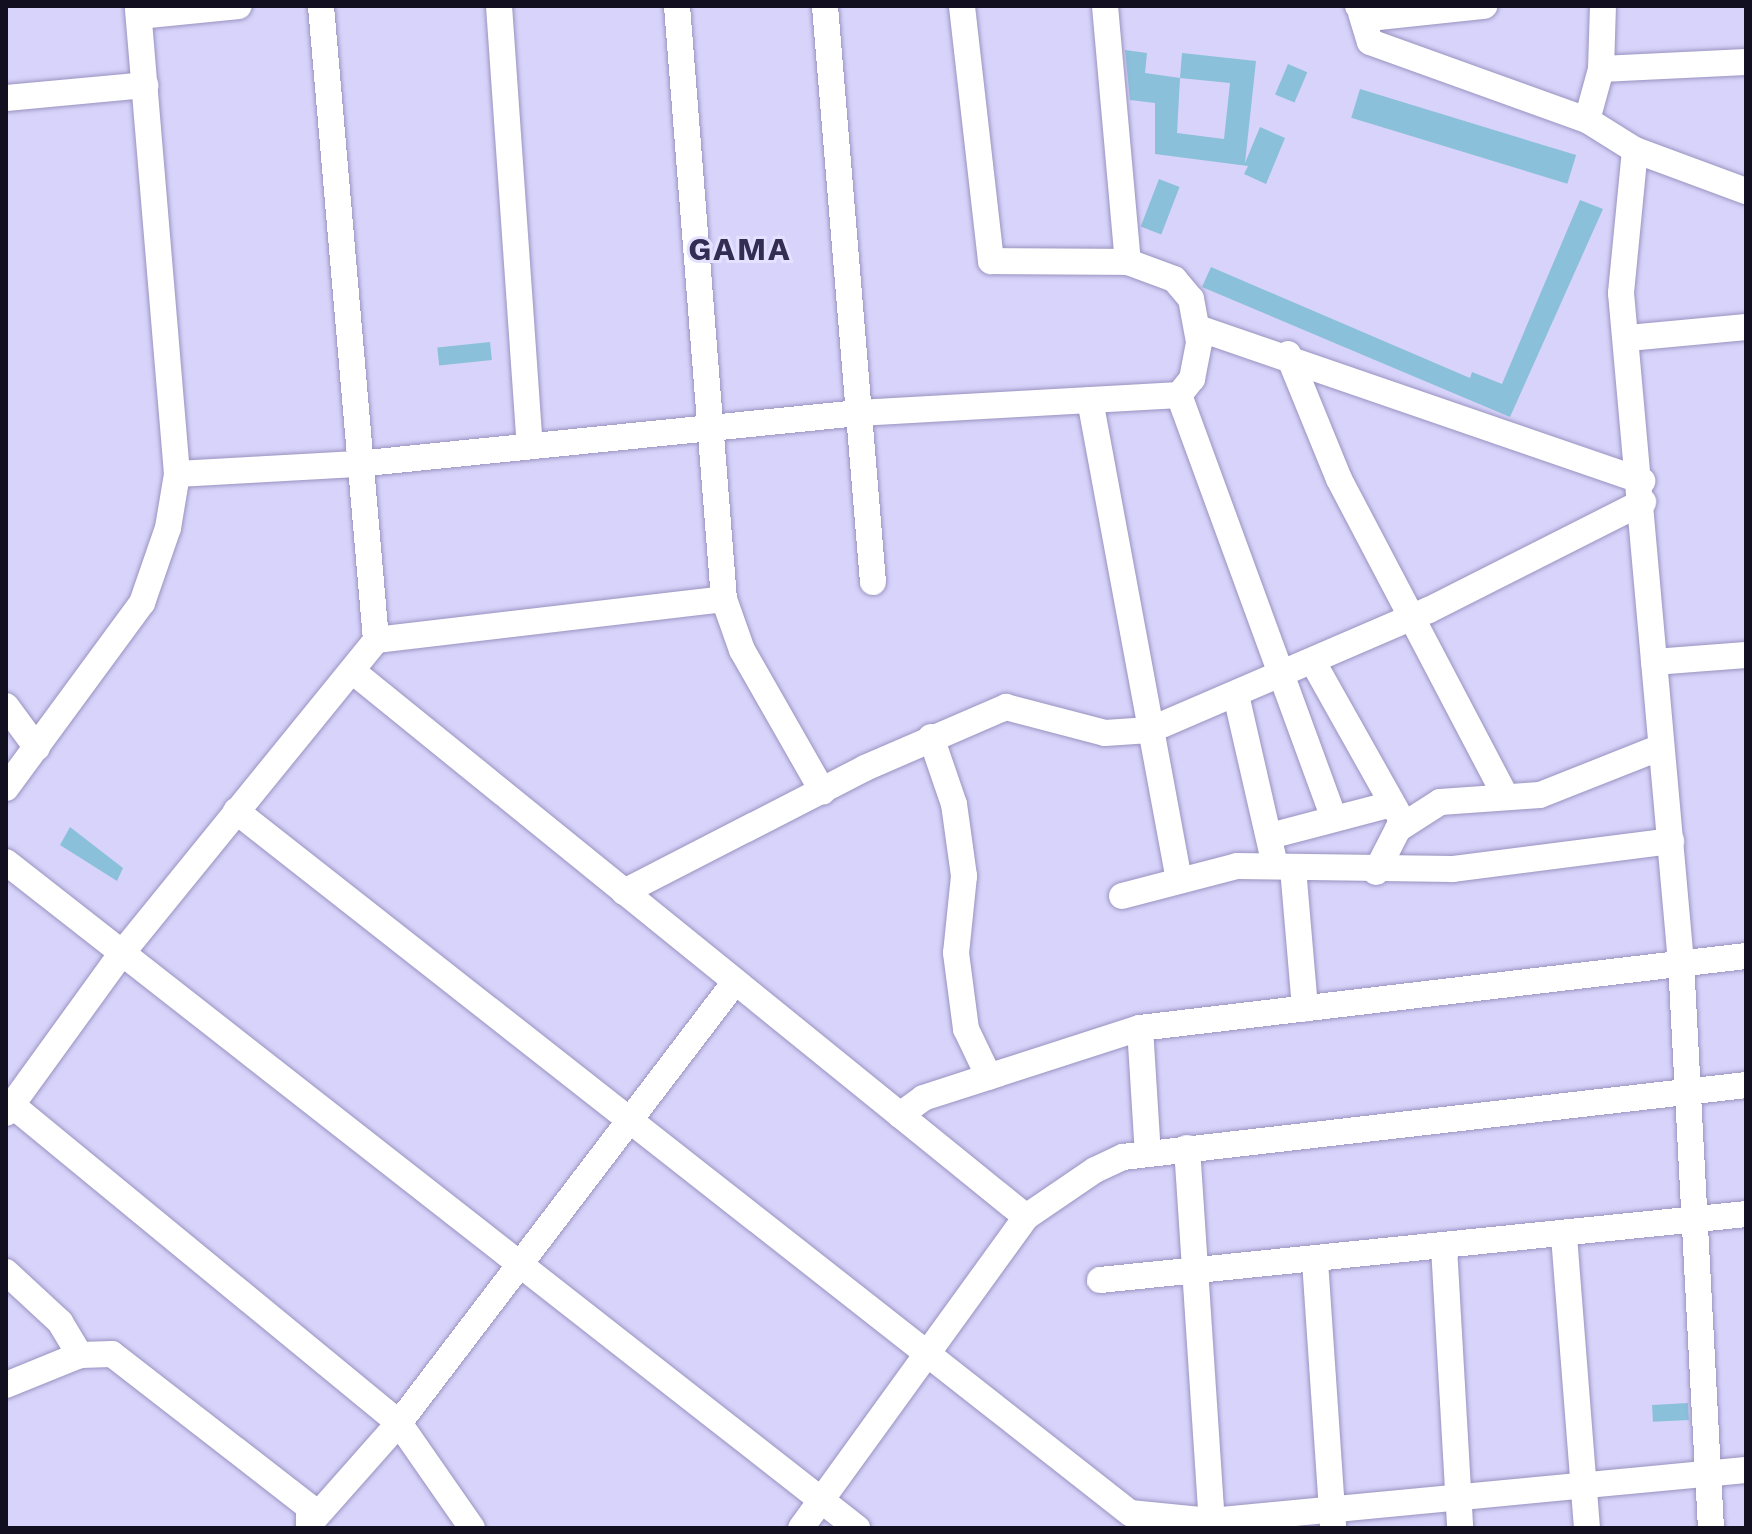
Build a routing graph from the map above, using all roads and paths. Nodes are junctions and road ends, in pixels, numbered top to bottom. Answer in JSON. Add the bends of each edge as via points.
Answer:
{"nodes":[{"id":1,"x":239,"y":6,"type":"edge"},
{"id":2,"x":321,"y":6,"type":"edge"},
{"id":3,"x":499,"y":6,"type":"edge"},
{"id":4,"x":677,"y":6,"type":"edge"},
{"id":5,"x":825,"y":6,"type":"edge"},
{"id":6,"x":962,"y":6,"type":"edge"},
{"id":7,"x":1105,"y":6,"type":"edge"},
{"id":8,"x":1484,"y":6,"type":"edge"},
{"id":9,"x":1603,"y":6,"type":"edge"},
{"id":10,"x":1359,"y":10,"type":"edge"},
{"id":11,"x":138,"y":11,"type":"edge"},
{"id":12,"x":1746,"y":62,"type":"edge"},
{"id":13,"x":1601,"y":69,"type":"junction"},
{"id":14,"x":145,"y":85,"type":"junction"},
{"id":15,"x":6,"y":98,"type":"edge"},
{"id":16,"x":1587,"y":120,"type":"junction"},
{"id":17,"x":1635,"y":150,"type":"junction"},
{"id":18,"x":1746,"y":191,"type":"edge"},
{"id":19,"x":1128,"y":262,"type":"junction"},
{"id":20,"x":1746,"y":327,"type":"edge"},
{"id":21,"x":1198,"y":328,"type":"junction"},
{"id":22,"x":1628,"y":338,"type":"junction"},
{"id":23,"x":1288,"y":354,"type":"junction"},
{"id":24,"x":1179,"y":395,"type":"junction"},
{"id":25,"x":1090,"y":400,"type":"junction"},
{"id":26,"x":858,"y":413,"type":"junction"},
{"id":27,"x":713,"y":432,"type":"junction"},
{"id":28,"x":530,"y":446,"type":"junction"},
{"id":29,"x":357,"y":464,"type":"junction"},
{"id":30,"x":177,"y":474,"type":"junction"},
{"id":31,"x":1642,"y":492,"type":"junction"},
{"id":32,"x":873,"y":582,"type":"dead end"},
{"id":33,"x":724,"y":599,"type":"junction"},
{"id":34,"x":1413,"y":617,"type":"junction"},
{"id":35,"x":376,"y":640,"type":"junction"},
{"id":36,"x":1746,"y":655,"type":"edge"},
{"id":37,"x":1313,"y":662,"type":"junction"},
{"id":38,"x":1654,"y":662,"type":"junction"},
{"id":39,"x":356,"y":674,"type":"junction"},
{"id":40,"x":1279,"y":677,"type":"junction"},
{"id":41,"x":1236,"y":695,"type":"junction"},
{"id":42,"x":6,"y":706,"type":"edge"},
{"id":43,"x":1150,"y":730,"type":"junction"},
{"id":44,"x":931,"y":737,"type":"junction"},
{"id":45,"x":1661,"y":747,"type":"junction"},
{"id":46,"x":37,"y":748,"type":"junction"},
{"id":47,"x":6,"y":788,"type":"edge"},
{"id":48,"x":823,"y":792,"type":"junction"},
{"id":49,"x":1506,"y":797,"type":"junction"},
{"id":50,"x":236,"y":811,"type":"junction"},
{"id":51,"x":1398,"y":814,"type":"junction"},
{"id":52,"x":1334,"y":819,"type":"junction"},
{"id":53,"x":1270,"y":836,"type":"junction"},
{"id":54,"x":1671,"y":841,"type":"junction"},
{"id":55,"x":6,"y":862,"type":"edge"},
{"id":56,"x":1284,"y":866,"type":"junction"},
{"id":57,"x":1376,"y":872,"type":"junction"},
{"id":58,"x":1179,"y":880,"type":"junction"},
{"id":59,"x":624,"y":892,"type":"junction"},
{"id":60,"x":1122,"y":896,"type":"dead end"},
{"id":61,"x":122,"y":953,"type":"junction"},
{"id":62,"x":1746,"y":956,"type":"edge"},
{"id":63,"x":1681,"y":962,"type":"junction"},
{"id":64,"x":735,"y":982,"type":"junction"},
{"id":65,"x":1305,"y":1008,"type":"junction"},
{"id":66,"x":1140,"y":1028,"type":"junction"},
{"id":67,"x":989,"y":1077,"type":"junction"},
{"id":68,"x":1746,"y":1085,"type":"edge"},
{"id":69,"x":1686,"y":1091,"type":"junction"},
{"id":70,"x":9,"y":1109,"type":"edge"},
{"id":71,"x":900,"y":1115,"type":"junction"},
{"id":72,"x":629,"y":1117,"type":"junction"},
{"id":73,"x":1187,"y":1148,"type":"junction"},
{"id":74,"x":1148,"y":1154,"type":"junction"},
{"id":75,"x":1746,"y":1214,"type":"edge"},
{"id":76,"x":1026,"y":1217,"type":"junction"},
{"id":77,"x":1695,"y":1219,"type":"junction"},
{"id":78,"x":1564,"y":1236,"type":"junction"},
{"id":79,"x":1444,"y":1247,"type":"junction"},
{"id":80,"x":516,"y":1261,"type":"junction"},
{"id":81,"x":1315,"y":1261,"type":"junction"},
{"id":82,"x":1192,"y":1271,"type":"junction"},
{"id":83,"x":6,"y":1272,"type":"edge"},
{"id":84,"x":1100,"y":1280,"type":"dead end"},
{"id":85,"x":929,"y":1351,"type":"junction"},
{"id":86,"x":80,"y":1355,"type":"junction"},
{"id":87,"x":6,"y":1385,"type":"edge"},
{"id":88,"x":399,"y":1423,"type":"junction"},
{"id":89,"x":1746,"y":1470,"type":"edge"},
{"id":90,"x":1705,"y":1473,"type":"junction"},
{"id":91,"x":1584,"y":1486,"type":"junction"},
{"id":92,"x":1458,"y":1498,"type":"junction"},
{"id":93,"x":821,"y":1500,"type":"junction"},
{"id":94,"x":1332,"y":1519,"type":"edge"},
{"id":95,"x":312,"y":1523,"type":"edge"},
{"id":96,"x":1212,"y":1524,"type":"edge"},
{"id":97,"x":472,"y":1528,"type":"edge"},
{"id":98,"x":801,"y":1528,"type":"edge"},
{"id":99,"x":857,"y":1528,"type":"edge"},
{"id":100,"x":1460,"y":1528,"type":"edge"},
{"id":101,"x":1587,"y":1528,"type":"edge"},
{"id":102,"x":1711,"y":1528,"type":"edge"}],
"edges":[{"from":1,"to":11,"type":"street"},
{"from":2,"to":29,"type":"street"},
{"from":3,"to":28,"type":"street"},
{"from":4,"to":27,"type":"street"},
{"from":5,"to":26,"type":"street"},
{"from":6,"to":19,"type":"street","via":[[991,261]]},
{"from":7,"to":19,"type":"street"},
{"from":8,"to":10,"type":"street"},
{"from":9,"to":13,"type":"street"},
{"from":10,"to":16,"type":"street","via":[[1370,42]]},
{"from":11,"to":14,"type":"street"},
{"from":12,"to":13,"type":"street"},
{"from":13,"to":16,"type":"street"},
{"from":14,"to":15,"type":"street"},
{"from":14,"to":30,"type":"street"},
{"from":16,"to":17,"type":"street"},
{"from":17,"to":18,"type":"street"},
{"from":17,"to":22,"type":"street","via":[[1619,259]]},
{"from":19,"to":21,"type":"street","via":[[1174,279],[1191,299]]},
{"from":20,"to":22,"type":"street"},
{"from":21,"to":23,"type":"street"},
{"from":21,"to":24,"type":"street","via":[[1197,359]]},
{"from":22,"to":31,"type":"street"},
{"from":23,"to":31,"type":"street"},
{"from":23,"to":34,"type":"street","via":[[1307,413]]},
{"from":24,"to":25,"type":"street"},
{"from":24,"to":40,"type":"street"},
{"from":25,"to":26,"type":"street"},
{"from":25,"to":43,"type":"street"},
{"from":26,"to":27,"type":"street"},
{"from":26,"to":32,"type":"street"},
{"from":27,"to":28,"type":"street"},
{"from":27,"to":33,"type":"street"},
{"from":28,"to":29,"type":"street"},
{"from":29,"to":30,"type":"street"},
{"from":29,"to":35,"type":"street"},
{"from":30,"to":46,"type":"street","via":[[163,549],[142,603]]},
{"from":31,"to":34,"type":"street"},
{"from":31,"to":38,"type":"street"},
{"from":33,"to":35,"type":"street"},
{"from":33,"to":48,"type":"street","via":[[742,650]]},
{"from":34,"to":37,"type":"street"},
{"from":34,"to":49,"type":"street"},
{"from":35,"to":39,"type":"street"},
{"from":36,"to":38,"type":"street"},
{"from":37,"to":40,"type":"street"},
{"from":37,"to":51,"type":"street"},
{"from":38,"to":45,"type":"street"},
{"from":39,"to":50,"type":"street"},
{"from":39,"to":59,"type":"street"},
{"from":40,"to":41,"type":"street"},
{"from":40,"to":52,"type":"street"},
{"from":41,"to":43,"type":"street"},
{"from":41,"to":53,"type":"street"},
{"from":42,"to":46,"type":"street"},
{"from":43,"to":44,"type":"street","via":[[1105,733],[1006,707]]},
{"from":43,"to":58,"type":"street"},
{"from":44,"to":48,"type":"street"},
{"from":44,"to":67,"type":"street","via":[[954,804],[964,876],[956,953],[966,1029]]},
{"from":45,"to":49,"type":"street","via":[[1540,795]]},
{"from":45,"to":54,"type":"street"},
{"from":46,"to":47,"type":"street"},
{"from":48,"to":59,"type":"street"},
{"from":49,"to":51,"type":"street","via":[[1440,802]]},
{"from":50,"to":61,"type":"street"},
{"from":50,"to":72,"type":"street"},
{"from":51,"to":52,"type":"street"},
{"from":51,"to":57,"type":"street"},
{"from":52,"to":53,"type":"street"},
{"from":53,"to":56,"type":"street"},
{"from":54,"to":57,"type":"street"},
{"from":54,"to":63,"type":"street"},
{"from":55,"to":61,"type":"street"},
{"from":56,"to":57,"type":"street"},
{"from":56,"to":58,"type":"street"},
{"from":56,"to":65,"type":"street"},
{"from":58,"to":60,"type":"street"},
{"from":59,"to":64,"type":"street"},
{"from":61,"to":70,"type":"street"},
{"from":61,"to":80,"type":"street"},
{"from":62,"to":63,"type":"street"},
{"from":63,"to":65,"type":"street"},
{"from":63,"to":69,"type":"street"},
{"from":64,"to":71,"type":"street"},
{"from":64,"to":72,"type":"street"},
{"from":65,"to":66,"type":"street"},
{"from":66,"to":67,"type":"street"},
{"from":66,"to":74,"type":"street"},
{"from":67,"to":71,"type":"street","via":[[923,1098]]},
{"from":68,"to":69,"type":"street"},
{"from":69,"to":73,"type":"street"},
{"from":69,"to":77,"type":"street"},
{"from":70,"to":88,"type":"street"},
{"from":71,"to":76,"type":"street"},
{"from":72,"to":80,"type":"street"},
{"from":72,"to":85,"type":"street"},
{"from":73,"to":74,"type":"street"},
{"from":73,"to":82,"type":"street"},
{"from":74,"to":76,"type":"street","via":[[1095,1170]]},
{"from":75,"to":77,"type":"street"},
{"from":76,"to":85,"type":"street"},
{"from":77,"to":78,"type":"street"},
{"from":77,"to":90,"type":"street"},
{"from":78,"to":79,"type":"street"},
{"from":78,"to":91,"type":"street"},
{"from":79,"to":81,"type":"street"},
{"from":79,"to":92,"type":"street"},
{"from":80,"to":88,"type":"street"},
{"from":80,"to":93,"type":"street"},
{"from":81,"to":82,"type":"street"},
{"from":81,"to":94,"type":"street"},
{"from":82,"to":84,"type":"street"},
{"from":82,"to":96,"type":"street"},
{"from":83,"to":86,"type":"street","via":[[60,1322]]},
{"from":85,"to":93,"type":"street"},
{"from":85,"to":96,"type":"street","via":[[1130,1513]]},
{"from":86,"to":87,"type":"street"},
{"from":86,"to":95,"type":"street","via":[[112,1354],[309,1507]]},
{"from":88,"to":95,"type":"street"},
{"from":88,"to":97,"type":"street"},
{"from":89,"to":90,"type":"street"},
{"from":90,"to":91,"type":"street"},
{"from":90,"to":102,"type":"street"},
{"from":91,"to":92,"type":"street"},
{"from":91,"to":101,"type":"street"},
{"from":92,"to":94,"type":"street"},
{"from":92,"to":100,"type":"street"},
{"from":93,"to":98,"type":"street"},
{"from":93,"to":99,"type":"street"},
{"from":94,"to":96,"type":"street"}]}
